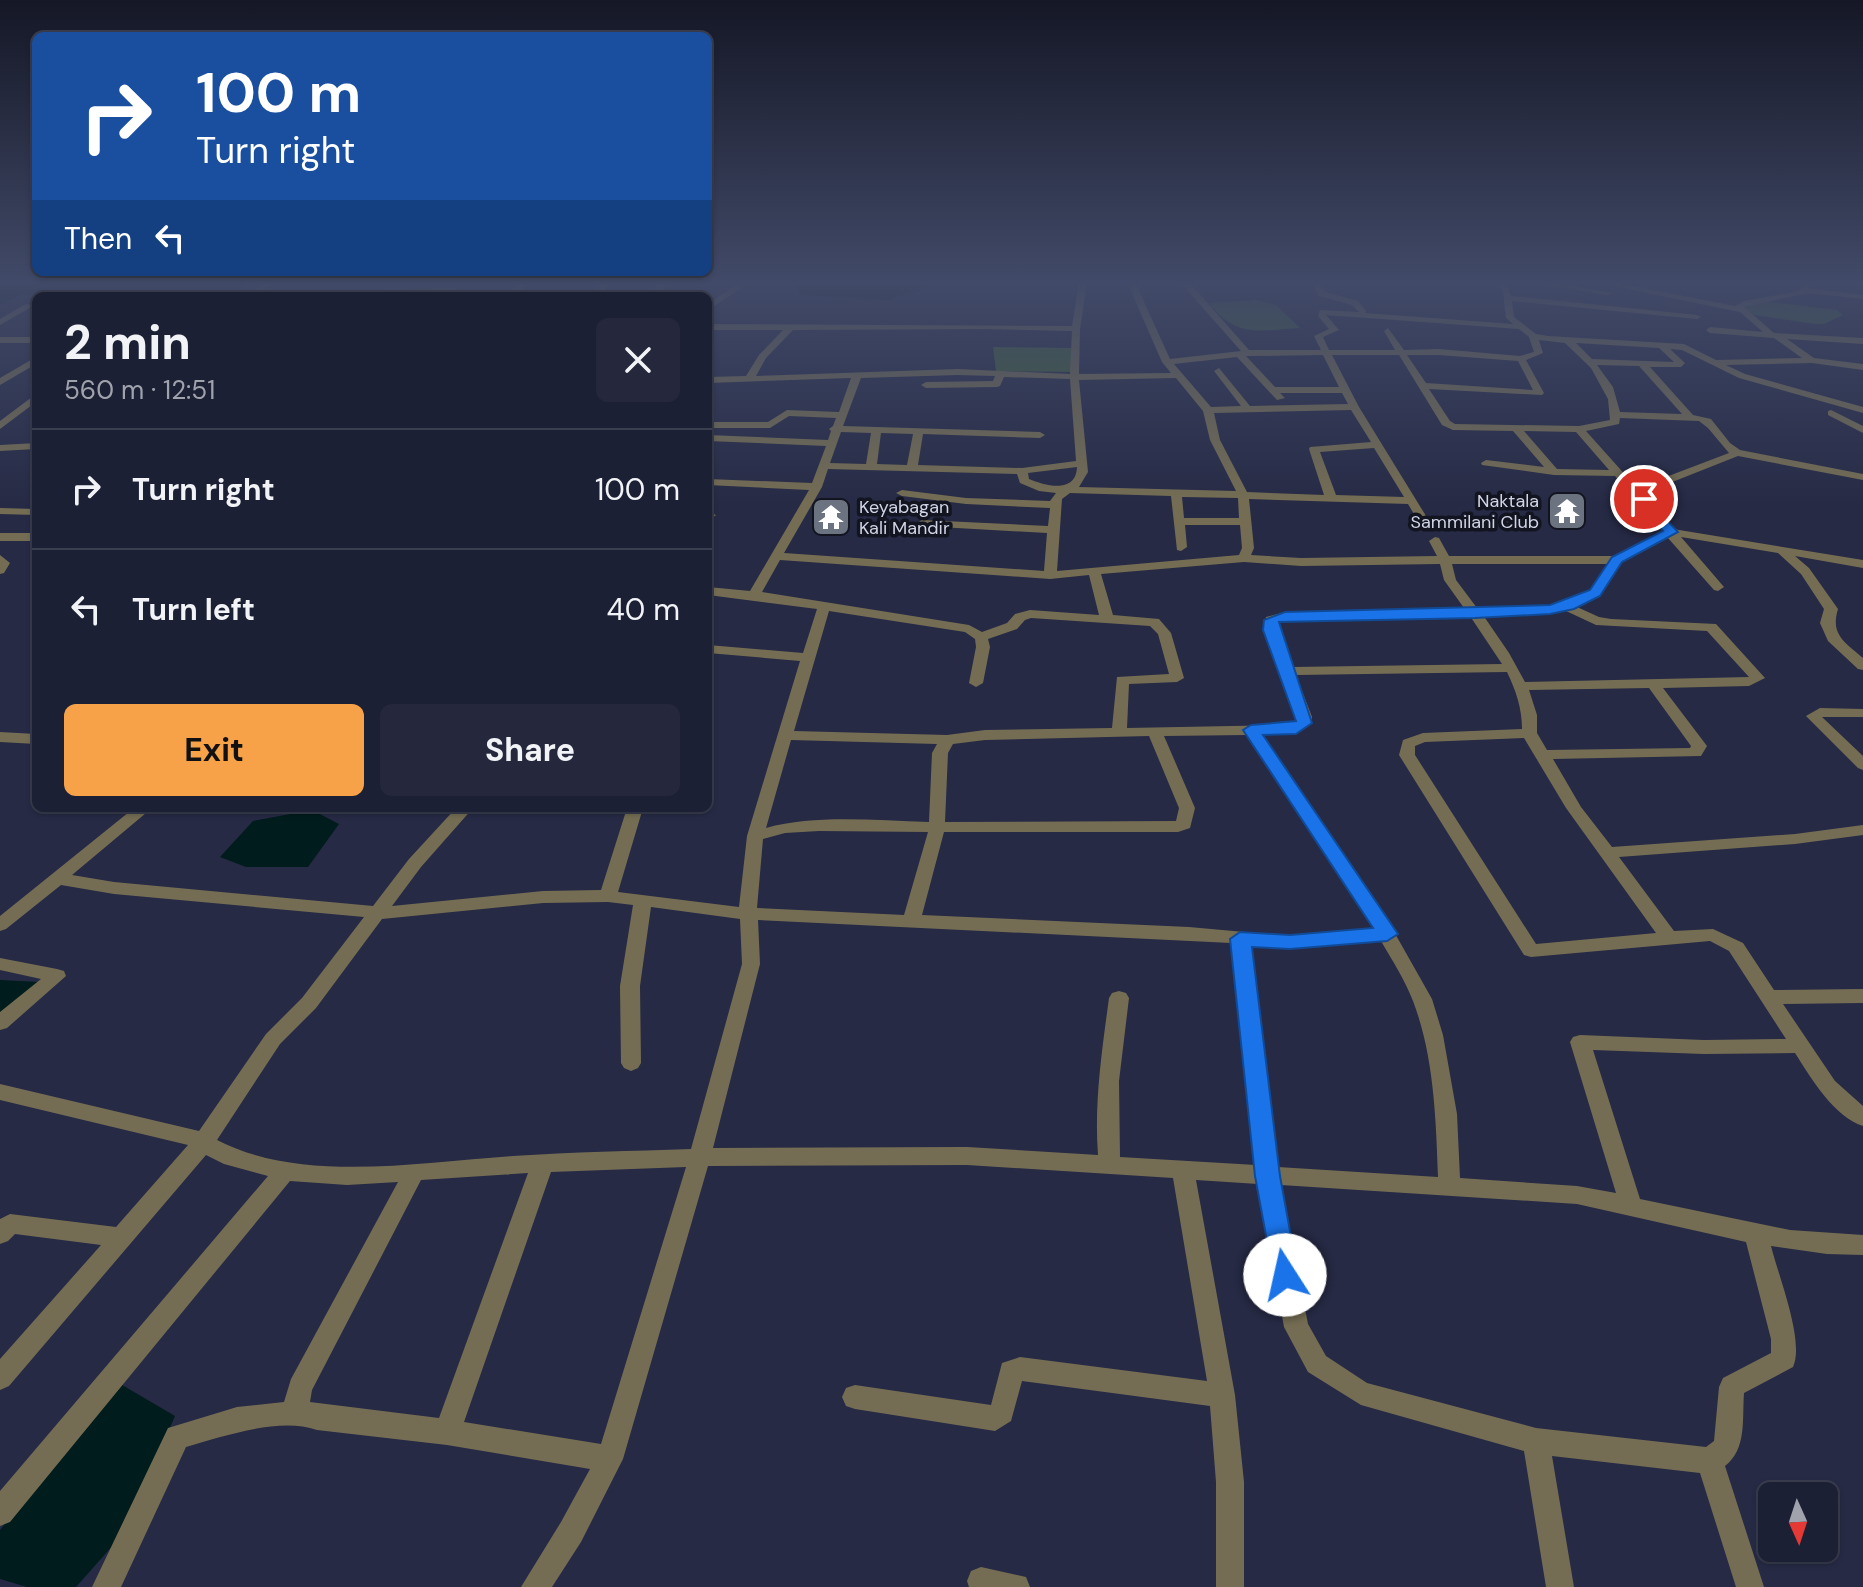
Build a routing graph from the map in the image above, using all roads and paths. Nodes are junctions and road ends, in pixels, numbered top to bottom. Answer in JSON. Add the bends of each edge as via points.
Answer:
{"nodes":[{"id":1,"x":763,"y":356,"type":"edge"},
{"id":2,"x":1075,"y":356,"type":"edge"},
{"id":3,"x":1164,"y":356,"type":"edge"},
{"id":4,"x":1224,"y":356,"type":"edge"},
{"id":5,"x":1246,"y":356,"type":"edge"},
{"id":6,"x":1329,"y":356,"type":"edge"},
{"id":7,"x":1404,"y":356,"type":"edge"},
{"id":8,"x":1492,"y":356,"type":"edge"},
{"id":9,"x":1530,"y":356,"type":"edge"},
{"id":10,"x":1585,"y":356,"type":"edge"},
{"id":11,"x":1673,"y":356,"type":"edge"},
{"id":12,"x":1706,"y":356,"type":"edge"},
{"id":13,"x":1806,"y":356,"type":"edge"},
{"id":14,"x":1521,"y":359,"type":"junction"},
{"id":15,"x":1812,"y":360,"type":"junction"},
{"id":16,"x":32,"y":362,"type":"edge"},
{"id":17,"x":1167,"y":362,"type":"junction"},
{"id":18,"x":1592,"y":362,"type":"junction"},
{"id":19,"x":1716,"y":362,"type":"junction"},
{"id":20,"x":1643,"y":365,"type":"junction"},
{"id":21,"x":1860,"y":368,"type":"edge"},
{"id":22,"x":1219,"y":371,"type":"dead end"},
{"id":23,"x":1001,"y":372,"type":"junction"},
{"id":24,"x":857,"y":375,"type":"junction"},
{"id":25,"x":1178,"y":375,"type":"junction"},
{"id":26,"x":1075,"y":376,"type":"junction"},
{"id":27,"x":749,"y":379,"type":"junction"},
{"id":28,"x":712,"y":380,"type":"edge"},
{"id":29,"x":0,"y":382,"type":"edge"},
{"id":30,"x":926,"y":385,"type":"dead end"},
{"id":31,"x":1424,"y":386,"type":"junction"},
{"id":32,"x":1273,"y":390,"type":"junction"},
{"id":33,"x":1344,"y":390,"type":"junction"},
{"id":34,"x":32,"y":400,"type":"edge"},
{"id":35,"x":1354,"y":407,"type":"junction"},
{"id":36,"x":1286,"y":409,"type":"junction"},
{"id":37,"x":1208,"y":410,"type":"junction"},
{"id":38,"x":1863,"y":410,"type":"edge"},
{"id":39,"x":1249,"y":411,"type":"junction"},
{"id":40,"x":1831,"y":413,"type":"dead end"},
{"id":41,"x":1616,"y":415,"type":"junction"},
{"id":42,"x":1690,"y":417,"type":"junction"},
{"id":43,"x":712,"y":425,"type":"edge"},
{"id":44,"x":0,"y":426,"type":"edge"},
{"id":45,"x":835,"y":429,"type":"junction"},
{"id":46,"x":1517,"y":429,"type":"junction"},
{"id":47,"x":1579,"y":429,"type":"junction"},
{"id":48,"x":876,"y":430,"type":"junction"},
{"id":49,"x":1863,"y":430,"type":"edge"},
{"id":50,"x":919,"y":431,"type":"junction"},
{"id":51,"x":1040,"y":435,"type":"dead end"},
{"id":52,"x":712,"y":438,"type":"edge"},
{"id":53,"x":1378,"y":445,"type":"junction"},
{"id":54,"x":32,"y":446,"type":"edge"},
{"id":55,"x":0,"y":448,"type":"edge"},
{"id":56,"x":1737,"y":453,"type":"junction"},
{"id":57,"x":1083,"y":463,"type":"junction"},
{"id":58,"x":1486,"y":463,"type":"dead end"},
{"id":59,"x":822,"y":466,"type":"junction"},
{"id":60,"x":871,"y":466,"type":"junction"},
{"id":61,"x":912,"y":466,"type":"junction"},
{"id":62,"x":1022,"y":471,"type":"junction"},
{"id":63,"x":1554,"y":472,"type":"junction"},
{"id":64,"x":1620,"y":473,"type":"junction"},
{"id":65,"x":1863,"y":477,"type":"edge"},
{"id":66,"x":712,"y":482,"type":"edge"},
{"id":67,"x":816,"y":487,"type":"junction"},
{"id":68,"x":1068,"y":489,"type":"junction"},
{"id":69,"x":1638,"y":492,"type":"junction"},
{"id":70,"x":902,"y":493,"type":"dead end"},
{"id":71,"x":1176,"y":493,"type":"junction"},
{"id":72,"x":1243,"y":495,"type":"junction"},
{"id":73,"x":1331,"y":498,"type":"junction"},
{"id":74,"x":1412,"y":501,"type":"junction"},
{"id":75,"x":32,"y":505,"type":"edge"},
{"id":76,"x":1055,"y":505,"type":"junction"},
{"id":77,"x":0,"y":511,"type":"edge"},
{"id":78,"x":21,"y":512,"type":"junction"},
{"id":79,"x":32,"y":512,"type":"edge"},
{"id":80,"x":1179,"y":521,"type":"junction"},
{"id":81,"x":1246,"y":522,"type":"junction"},
{"id":82,"x":922,"y":523,"type":"dead end"},
{"id":83,"x":1055,"y":530,"type":"junction"},
{"id":84,"x":1671,"y":532,"type":"junction"},
{"id":85,"x":0,"y":537,"type":"edge"},
{"id":86,"x":32,"y":537,"type":"edge"},
{"id":87,"x":1181,"y":547,"type":"dead end"},
{"id":88,"x":1783,"y":552,"type":"junction"},
{"id":89,"x":779,"y":556,"type":"junction"},
{"id":90,"x":1244,"y":558,"type":"junction"},
{"id":91,"x":0,"y":559,"type":"edge"},
{"id":92,"x":1445,"y":560,"type":"junction"},
{"id":93,"x":1617,"y":560,"type":"junction"},
{"id":94,"x":1863,"y":564,"type":"edge"},
{"id":95,"x":0,"y":570,"type":"edge"},
{"id":96,"x":1094,"y":572,"type":"junction"},
{"id":97,"x":1050,"y":575,"type":"junction"},
{"id":98,"x":1718,"y":587,"type":"dead end"},
{"id":99,"x":712,"y":591,"type":"edge"},
{"id":100,"x":754,"y":595,"type":"junction"},
{"id":101,"x":824,"y":606,"type":"junction"},
{"id":102,"x":1565,"y":606,"type":"junction"},
{"id":103,"x":1475,"y":614,"type":"junction"},
{"id":104,"x":1107,"y":619,"type":"junction"},
{"id":105,"x":981,"y":637,"type":"junction"},
{"id":106,"x":712,"y":649,"type":"edge"},
{"id":107,"x":809,"y":658,"type":"junction"},
{"id":108,"x":1863,"y":666,"type":"edge"},
{"id":109,"x":1510,"y":668,"type":"junction"},
{"id":110,"x":1287,"y":671,"type":"junction"},
{"id":111,"x":976,"y":683,"type":"dead end"},
{"id":112,"x":1653,"y":684,"type":"junction"},
{"id":113,"x":1520,"y":686,"type":"junction"},
{"id":114,"x":1863,"y":713,"type":"edge"},
{"id":115,"x":1251,"y":730,"type":"junction"},
{"id":116,"x":1119,"y":733,"type":"junction"},
{"id":117,"x":1155,"y":733,"type":"junction"},
{"id":118,"x":1529,"y":733,"type":"junction"},
{"id":119,"x":785,"y":735,"type":"junction"},
{"id":120,"x":0,"y":737,"type":"edge"},
{"id":121,"x":32,"y":739,"type":"edge"},
{"id":122,"x":947,"y":740,"type":"junction"},
{"id":123,"x":1543,"y":755,"type":"junction"},
{"id":124,"x":1863,"y":765,"type":"edge"},
{"id":125,"x":139,"y":812,"type":"edge"},
{"id":126,"x":461,"y":812,"type":"edge"},
{"id":127,"x":634,"y":812,"type":"edge"},
{"id":128,"x":937,"y":828,"type":"junction"},
{"id":129,"x":1863,"y":830,"type":"edge"},
{"id":130,"x":755,"y":836,"type":"junction"},
{"id":131,"x":1607,"y":853,"type":"junction"},
{"id":132,"x":55,"y":878,"type":"junction"},
{"id":133,"x":608,"y":896,"type":"junction"},
{"id":134,"x":643,"y":900,"type":"junction"},
{"id":135,"x":381,"y":913,"type":"junction"},
{"id":136,"x":748,"y":914,"type":"junction"},
{"id":137,"x":911,"y":921,"type":"junction"},
{"id":138,"x":0,"y":925,"type":"edge"},
{"id":139,"x":1387,"y":934,"type":"junction"},
{"id":140,"x":1669,"y":937,"type":"junction"},
{"id":141,"x":1240,"y":939,"type":"junction"},
{"id":142,"x":0,"y":964,"type":"edge"},
{"id":143,"x":1863,"y":996,"type":"edge"},
{"id":144,"x":1767,"y":997,"type":"junction"},
{"id":145,"x":1119,"y":998,"type":"dead end"},
{"id":146,"x":0,"y":1023,"type":"edge"},
{"id":147,"x":1798,"y":1046,"type":"junction"},
{"id":148,"x":631,"y":1063,"type":"dead end"},
{"id":149,"x":0,"y":1092,"type":"edge"},
{"id":150,"x":1863,"y":1118,"type":"edge"},
{"id":151,"x":203,"y":1143,"type":"junction"},
{"id":152,"x":700,"y":1157,"type":"junction"},
{"id":153,"x":543,"y":1163,"type":"junction"},
{"id":154,"x":1110,"y":1164,"type":"junction"},
{"id":155,"x":1183,"y":1169,"type":"junction"},
{"id":156,"x":285,"y":1172,"type":"junction"},
{"id":157,"x":414,"y":1172,"type":"junction"},
{"id":158,"x":1268,"y":1176,"type":"junction"},
{"id":159,"x":1449,"y":1186,"type":"junction"},
{"id":160,"x":1631,"y":1205,"type":"junction"},
{"id":161,"x":0,"y":1234,"type":"edge"},
{"id":162,"x":1756,"y":1235,"type":"junction"},
{"id":163,"x":120,"y":1237,"type":"junction"},
{"id":164,"x":1863,"y":1245,"type":"edge"},
{"id":165,"x":0,"y":1378,"type":"edge"},
{"id":166,"x":1222,"y":1395,"type":"junction"},
{"id":167,"x":855,"y":1397,"type":"dead end"},
{"id":168,"x":301,"y":1412,"type":"junction"},
{"id":169,"x":447,"y":1432,"type":"junction"},
{"id":170,"x":1536,"y":1441,"type":"junction"},
{"id":171,"x":610,"y":1459,"type":"junction"},
{"id":172,"x":1710,"y":1461,"type":"junction"},
{"id":173,"x":0,"y":1512,"type":"edge"},
{"id":174,"x":981,"y":1581,"type":"dead end"},
{"id":175,"x":106,"y":1587,"type":"edge"},
{"id":176,"x":535,"y":1587,"type":"edge"},
{"id":177,"x":1016,"y":1587,"type":"edge"},
{"id":178,"x":1230,"y":1587,"type":"edge"},
{"id":179,"x":1560,"y":1587,"type":"edge"},
{"id":180,"x":1750,"y":1587,"type":"edge"}],
"edges":[{"from":1,"to":27,"type":"street"},
{"from":2,"to":26,"type":"street"},
{"from":3,"to":17,"type":"street"},
{"from":4,"to":17,"type":"street"},
{"from":5,"to":32,"type":"street"},
{"from":6,"to":33,"type":"street"},
{"from":7,"to":31,"type":"street"},
{"from":8,"to":14,"type":"street"},
{"from":9,"to":14,"type":"street"},
{"from":10,"to":18,"type":"street"},
{"from":11,"to":20,"type":"street","via":[[1680,363]]},
{"from":12,"to":19,"type":"street"},
{"from":13,"to":15,"type":"street"},
{"from":14,"to":31,"type":"street","via":[[1539,393]]},
{"from":15,"to":19,"type":"street"},
{"from":15,"to":21,"type":"street"},
{"from":16,"to":29,"type":"street"},
{"from":17,"to":25,"type":"street"},
{"from":18,"to":20,"type":"street"},
{"from":18,"to":41,"type":"street"},
{"from":19,"to":38,"type":"street","via":[[1742,376]]},
{"from":20,"to":42,"type":"street"},
{"from":22,"to":39,"type":"street"},
{"from":23,"to":24,"type":"street"},
{"from":23,"to":26,"type":"street"},
{"from":23,"to":30,"type":"street","via":[[997,384]]},
{"from":24,"to":27,"type":"street"},
{"from":24,"to":45,"type":"street"},
{"from":25,"to":26,"type":"street"},
{"from":25,"to":37,"type":"street"},
{"from":26,"to":57,"type":"street"},
{"from":27,"to":28,"type":"street"},
{"from":31,"to":46,"type":"street","via":[[1453,427]]},
{"from":32,"to":33,"type":"street"},
{"from":32,"to":36,"type":"street"},
{"from":33,"to":35,"type":"street"},
{"from":34,"to":44,"type":"street"},
{"from":35,"to":36,"type":"street"},
{"from":35,"to":53,"type":"street"},
{"from":36,"to":39,"type":"street"},
{"from":37,"to":39,"type":"street"},
{"from":37,"to":72,"type":"street","via":[[1215,440]]},
{"from":40,"to":49,"type":"street"},
{"from":41,"to":42,"type":"street"},
{"from":41,"to":47,"type":"street","via":[[1607,426]]},
{"from":42,"to":56,"type":"street","via":[[1709,421],[1725,446]]},
{"from":43,"to":45,"type":"street","via":[[770,425],[787,413]]},
{"from":45,"to":48,"type":"street"},
{"from":45,"to":52,"type":"street"},
{"from":45,"to":59,"type":"street"},
{"from":46,"to":47,"type":"street"},
{"from":46,"to":63,"type":"street"},
{"from":47,"to":64,"type":"street"},
{"from":48,"to":50,"type":"street"},
{"from":48,"to":60,"type":"street"},
{"from":50,"to":51,"type":"street"},
{"from":50,"to":61,"type":"street"},
{"from":53,"to":73,"type":"street","via":[[1314,449]]},
{"from":53,"to":74,"type":"street"},
{"from":54,"to":55,"type":"street"},
{"from":56,"to":65,"type":"street"},
{"from":56,"to":69,"type":"street"},
{"from":57,"to":62,"type":"street"},
{"from":57,"to":68,"type":"street","via":[[1078,482]]},
{"from":58,"to":63,"type":"street"},
{"from":59,"to":60,"type":"street"},
{"from":59,"to":67,"type":"street"},
{"from":60,"to":61,"type":"street"},
{"from":61,"to":62,"type":"street"},
{"from":62,"to":68,"type":"street","via":[[1024,481],[1033,487]]},
{"from":63,"to":64,"type":"street"},
{"from":64,"to":69,"type":"street"},
{"from":66,"to":67,"type":"street"},
{"from":67,"to":89,"type":"street"},
{"from":68,"to":71,"type":"street"},
{"from":68,"to":76,"type":"street"},
{"from":69,"to":84,"type":"street"},
{"from":70,"to":76,"type":"street"},
{"from":71,"to":72,"type":"street"},
{"from":71,"to":80,"type":"street"},
{"from":72,"to":73,"type":"street"},
{"from":72,"to":81,"type":"street"},
{"from":73,"to":74,"type":"street"},
{"from":74,"to":92,"type":"street"},
{"from":75,"to":78,"type":"street"},
{"from":76,"to":83,"type":"street"},
{"from":77,"to":78,"type":"street"},
{"from":78,"to":79,"type":"street"},
{"from":80,"to":81,"type":"street"},
{"from":80,"to":87,"type":"street"},
{"from":81,"to":90,"type":"street"},
{"from":82,"to":83,"type":"street"},
{"from":83,"to":97,"type":"street"},
{"from":84,"to":88,"type":"street"},
{"from":84,"to":93,"type":"street"},
{"from":84,"to":98,"type":"street"},
{"from":85,"to":86,"type":"street"},
{"from":88,"to":94,"type":"street"},
{"from":88,"to":108,"type":"street","via":[[1823,593],[1831,609],[1827,623],[1833,638]]},
{"from":89,"to":97,"type":"street"},
{"from":89,"to":100,"type":"street"},
{"from":90,"to":92,"type":"street"},
{"from":90,"to":96,"type":"street"},
{"from":91,"to":95,"type":"street"},
{"from":92,"to":93,"type":"street"},
{"from":92,"to":103,"type":"street","via":[[1450,580]]},
{"from":93,"to":102,"type":"street","via":[[1595,593]]},
{"from":96,"to":97,"type":"street"},
{"from":96,"to":104,"type":"street"},
{"from":99,"to":100,"type":"street"},
{"from":100,"to":101,"type":"street"},
{"from":101,"to":105,"type":"street","via":[[969,629]]},
{"from":101,"to":107,"type":"street"},
{"from":102,"to":103,"type":"street"},
{"from":102,"to":112,"type":"street","via":[[1596,621],[1711,627],[1758,678]]},
{"from":103,"to":109,"type":"street"},
{"from":103,"to":110,"type":"street","via":[[1271,620]]},
{"from":104,"to":105,"type":"street","via":[[1023,615],[1012,626]]},
{"from":104,"to":116,"type":"street","via":[[1141,620],[1160,627],[1177,678],[1122,680]]},
{"from":105,"to":111,"type":"street"},
{"from":106,"to":107,"type":"street"},
{"from":107,"to":119,"type":"street"},
{"from":109,"to":110,"type":"street"},
{"from":109,"to":113,"type":"street"},
{"from":110,"to":115,"type":"street","via":[[1304,723],[1296,729]]},
{"from":112,"to":113,"type":"street"},
{"from":112,"to":123,"type":"street","via":[[1699,746],[1696,753]]},
{"from":113,"to":118,"type":"street","via":[[1529,707]]},
{"from":114,"to":124,"type":"street","via":[[1813,716]]},
{"from":115,"to":117,"type":"street"},
{"from":115,"to":139,"type":"street"},
{"from":116,"to":117,"type":"street"},
{"from":116,"to":122,"type":"street"},
{"from":117,"to":128,"type":"street","via":[[1187,808],[1184,824],[1115,830]]},
{"from":118,"to":123,"type":"street"},
{"from":118,"to":140,"type":"street","via":[[1423,738],[1408,743],[1407,755],[1531,951]]},
{"from":119,"to":122,"type":"street"},
{"from":119,"to":130,"type":"street"},
{"from":120,"to":121,"type":"street"},
{"from":122,"to":128,"type":"street","via":[[940,753]]},
{"from":123,"to":131,"type":"street"},
{"from":125,"to":132,"type":"street"},
{"from":126,"to":135,"type":"street","via":[[415,863]]},
{"from":127,"to":133,"type":"street"},
{"from":128,"to":130,"type":"street","via":[[819,826]]},
{"from":128,"to":137,"type":"street"},
{"from":129,"to":131,"type":"street"},
{"from":130,"to":136,"type":"street"},
{"from":131,"to":140,"type":"street"},
{"from":132,"to":135,"type":"street"},
{"from":132,"to":138,"type":"street"},
{"from":133,"to":134,"type":"street"},
{"from":133,"to":135,"type":"street"},
{"from":134,"to":136,"type":"street"},
{"from":134,"to":148,"type":"street","via":[[630,986]]},
{"from":135,"to":151,"type":"street","via":[[273,1039]]},
{"from":136,"to":137,"type":"street"},
{"from":136,"to":152,"type":"street","via":[[754,936],[751,964]]},
{"from":137,"to":141,"type":"street"},
{"from":139,"to":141,"type":"street","via":[[1290,942]]},
{"from":139,"to":159,"type":"street","via":[[1422,999],[1433,1035],[1446,1114]]},
{"from":140,"to":144,"type":"street","via":[[1713,935],[1728,940]]},
{"from":141,"to":158,"type":"street"},
{"from":142,"to":146,"type":"street","via":[[57,976]]},
{"from":143,"to":144,"type":"street"},
{"from":144,"to":147,"type":"street"},
{"from":145,"to":154,"type":"street","via":[[1107,1097]]},
{"from":147,"to":150,"type":"street","via":[[1828,1087]]},
{"from":147,"to":160,"type":"street","via":[[1580,1042]]},
{"from":149,"to":151,"type":"street","via":[[188,1135]]},
{"from":151,"to":156,"type":"street","via":[[232,1158]]},
{"from":151,"to":163,"type":"street"},
{"from":152,"to":153,"type":"street"},
{"from":152,"to":154,"type":"street","via":[[967,1156]]},
{"from":152,"to":171,"type":"street"},
{"from":153,"to":157,"type":"street"},
{"from":153,"to":169,"type":"street"},
{"from":154,"to":155,"type":"street"},
{"from":155,"to":158,"type":"street"},
{"from":155,"to":166,"type":"street"},
{"from":156,"to":157,"type":"street"},
{"from":156,"to":173,"type":"street"},
{"from":157,"to":168,"type":"street","via":[[300,1388]]},
{"from":158,"to":159,"type":"street"},
{"from":158,"to":170,"type":"street","via":[[1296,1327],[1317,1364],[1361,1393]]},
{"from":159,"to":160,"type":"street","via":[[1577,1195]]},
{"from":160,"to":162,"type":"street"},
{"from":161,"to":163,"type":"street","via":[[10,1224]]},
{"from":162,"to":164,"type":"street"},
{"from":162,"to":172,"type":"street","via":[[1784,1359],[1732,1387],[1727,1448]]},
{"from":163,"to":165,"type":"street"},
{"from":166,"to":167,"type":"street","via":[[1020,1369],[1011,1371],[1002,1412],[995,1418]]},
{"from":166,"to":178,"type":"street","via":[[1230,1482]]},
{"from":168,"to":169,"type":"street"},
{"from":168,"to":175,"type":"street","via":[[237,1420],[177,1437]]},
{"from":169,"to":171,"type":"street"},
{"from":170,"to":172,"type":"street"},
{"from":170,"to":179,"type":"street"},
{"from":171,"to":176,"type":"street"},
{"from":172,"to":180,"type":"street"},
{"from":174,"to":177,"type":"street"}]}
